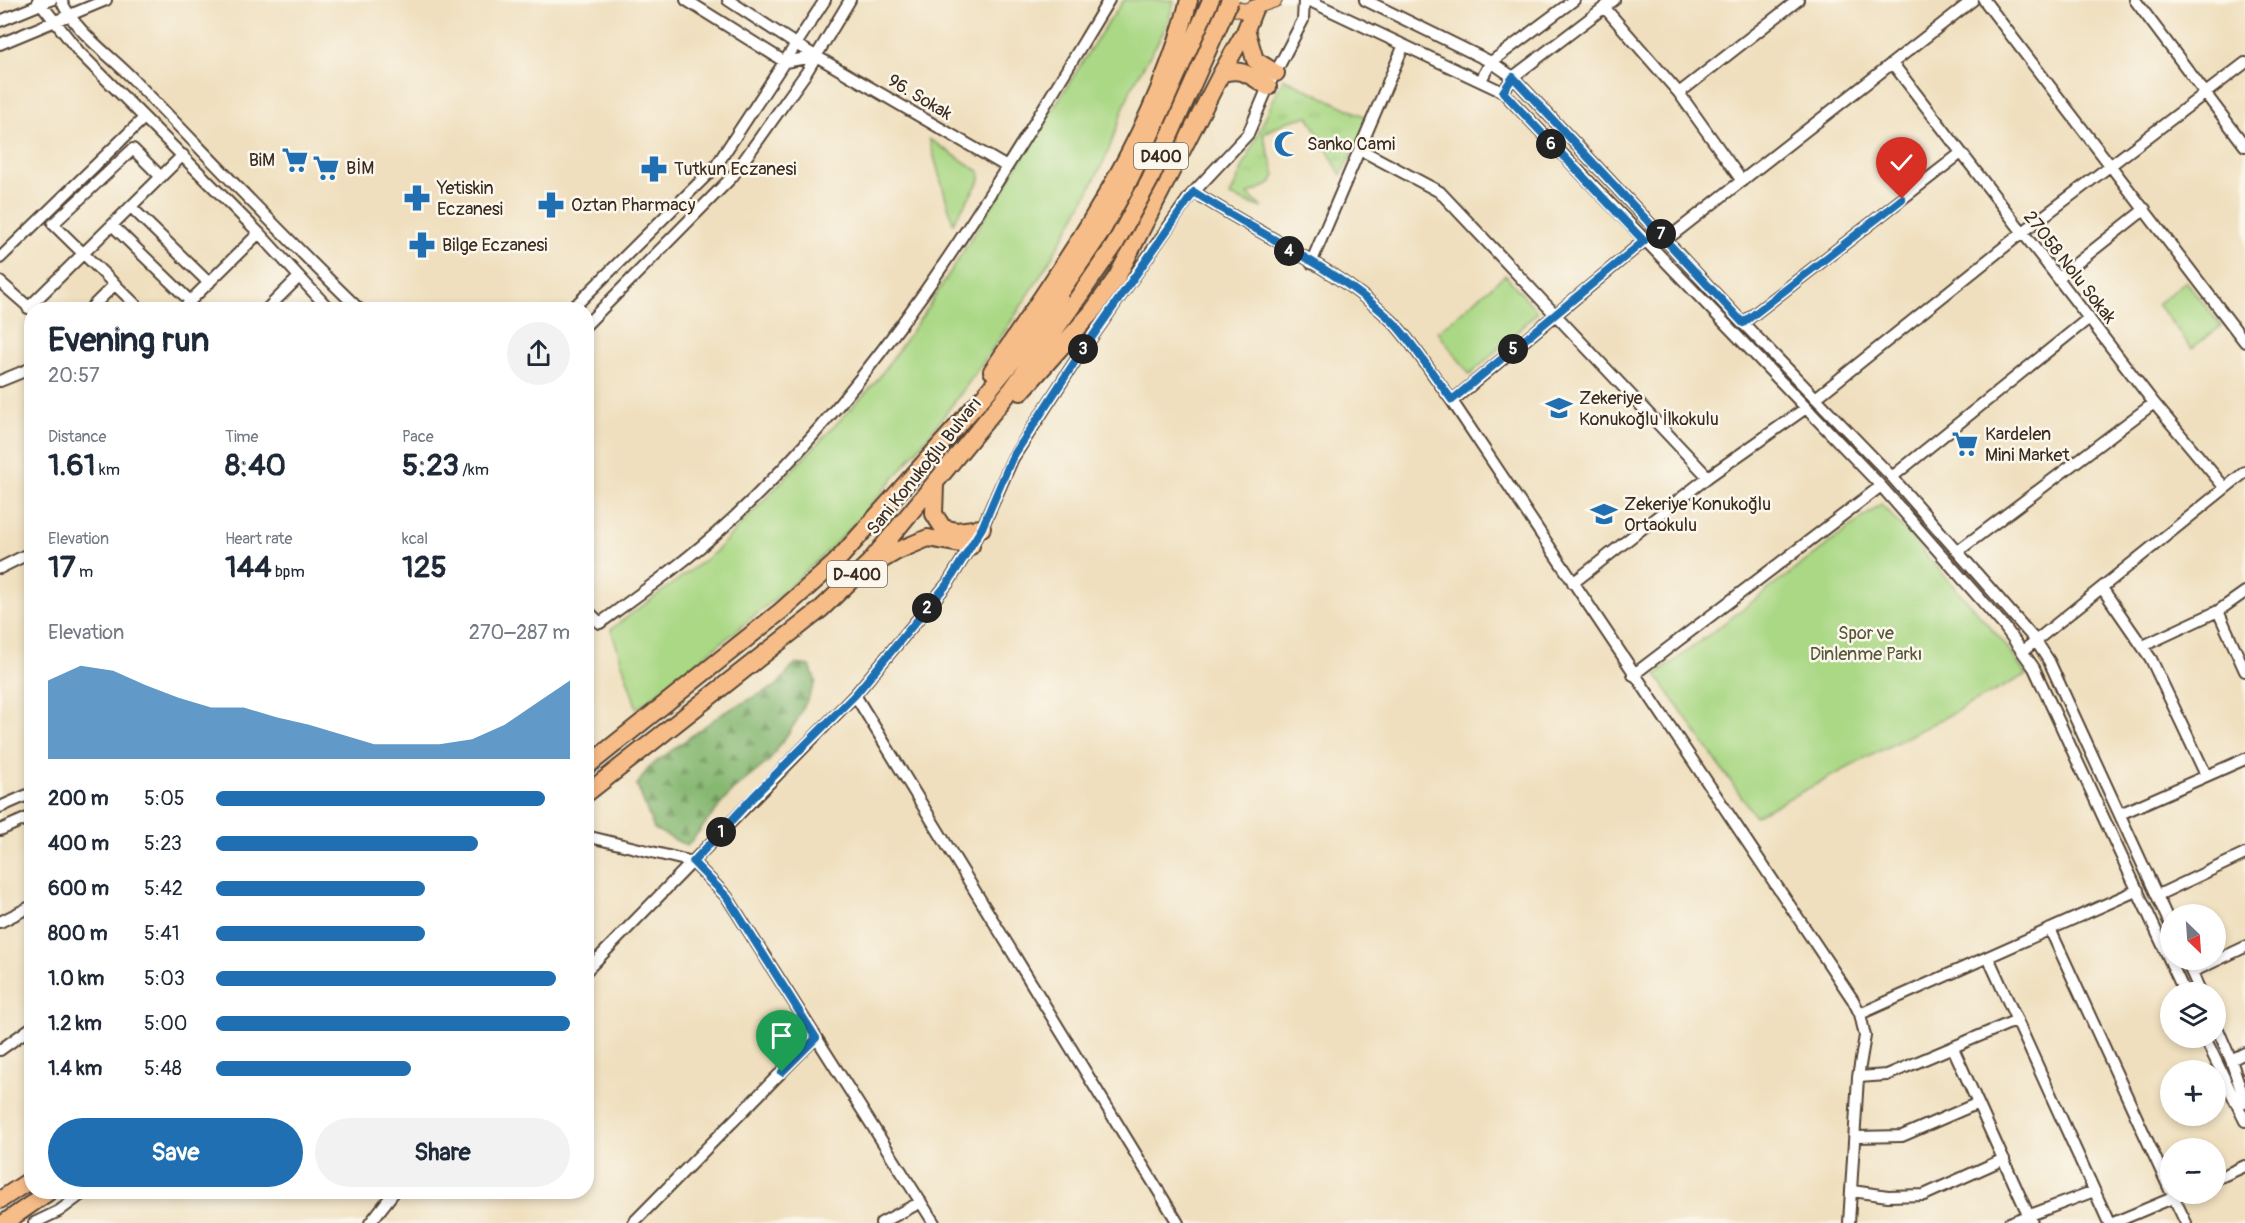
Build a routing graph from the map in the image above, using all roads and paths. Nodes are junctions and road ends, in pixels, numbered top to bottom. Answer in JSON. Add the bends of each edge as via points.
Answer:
{"nodes":[{"id":1,"x":51,"y":0,"type":"edge"},
{"id":2,"x":61,"y":0,"type":"edge"},
{"id":3,"x":106,"y":0,"type":"edge"},
{"id":4,"x":686,"y":0,"type":"edge"},
{"id":5,"x":728,"y":0,"type":"edge"},
{"id":6,"x":825,"y":0,"type":"edge"},
{"id":7,"x":850,"y":0,"type":"edge"},
{"id":8,"x":1110,"y":0,"type":"edge"},
{"id":9,"x":1189,"y":0,"type":"edge"},
{"id":10,"x":1213,"y":0,"type":"edge"},
{"id":11,"x":1230,"y":0,"type":"edge"},
{"id":12,"x":1275,"y":0,"type":"edge"},
{"id":13,"x":1304,"y":0,"type":"edge"},
{"id":14,"x":1308,"y":0,"type":"edge"},
{"id":15,"x":1365,"y":0,"type":"edge"},
{"id":16,"x":1574,"y":0,"type":"edge"},
{"id":17,"x":1614,"y":0,"type":"edge"},
{"id":18,"x":1798,"y":0,"type":"edge"},
{"id":19,"x":1973,"y":0,"type":"edge"},
{"id":20,"x":1984,"y":0,"type":"edge"},
{"id":21,"x":2135,"y":0,"type":"edge"},
{"id":22,"x":39,"y":2,"type":"edge"},
{"id":23,"x":1605,"y":7,"type":"junction"},
{"id":24,"x":1254,"y":9,"type":"junction"},
{"id":25,"x":68,"y":16,"type":"junction"},
{"id":26,"x":0,"y":21,"type":"edge"},
{"id":27,"x":52,"y":22,"type":"junction"},
{"id":28,"x":1246,"y":29,"type":"junction"},
{"id":29,"x":0,"y":44,"type":"edge"},
{"id":30,"x":797,"y":45,"type":"junction"},
{"id":31,"x":1404,"y":45,"type":"junction"},
{"id":32,"x":816,"y":56,"type":"junction"},
{"id":33,"x":785,"y":62,"type":"junction"},
{"id":34,"x":1491,"y":62,"type":"junction"},
{"id":35,"x":2245,"y":63,"type":"edge"},
{"id":36,"x":1893,"y":64,"type":"junction"},
{"id":37,"x":1221,"y":74,"type":"junction"},
{"id":38,"x":1513,"y":77,"type":"junction"},
{"id":39,"x":1272,"y":80,"type":"junction"},
{"id":40,"x":1481,"y":80,"type":"junction"},
{"id":41,"x":1503,"y":92,"type":"junction"},
{"id":42,"x":1678,"y":93,"type":"junction"},
{"id":43,"x":2207,"y":93,"type":"junction"},
{"id":44,"x":144,"y":118,"type":"junction"},
{"id":45,"x":2245,"y":146,"type":"edge"},
{"id":46,"x":1361,"y":150,"type":"junction"},
{"id":47,"x":1961,"y":153,"type":"junction"},
{"id":48,"x":183,"y":155,"type":"junction"},
{"id":49,"x":2111,"y":164,"type":"junction"},
{"id":50,"x":1006,"y":167,"type":"junction"},
{"id":51,"x":161,"y":177,"type":"junction"},
{"id":52,"x":1742,"y":181,"type":"junction"},
{"id":53,"x":1194,"y":192,"type":"junction"},
{"id":54,"x":131,"y":207,"type":"junction"},
{"id":55,"x":2145,"y":209,"type":"junction"},
{"id":56,"x":112,"y":225,"type":"junction"},
{"id":57,"x":259,"y":232,"type":"junction"},
{"id":58,"x":2023,"y":232,"type":"junction"},
{"id":59,"x":1666,"y":240,"type":"junction"},
{"id":60,"x":1644,"y":241,"type":"junction"},
{"id":61,"x":83,"y":253,"type":"junction"},
{"id":62,"x":0,"y":258,"type":"edge"},
{"id":63,"x":1311,"y":263,"type":"junction"},
{"id":64,"x":299,"y":277,"type":"junction"},
{"id":65,"x":2058,"y":278,"type":"junction"},
{"id":66,"x":0,"y":282,"type":"edge"},
{"id":67,"x":209,"y":283,"type":"junction"},
{"id":68,"x":115,"y":284,"type":"junction"},
{"id":69,"x":1069,"y":298,"type":"junction"},
{"id":70,"x":37,"y":302,"type":"edge"},
{"id":71,"x":97,"y":302,"type":"edge"},
{"id":72,"x":133,"y":302,"type":"edge"},
{"id":73,"x":183,"y":302,"type":"edge"},
{"id":74,"x":189,"y":302,"type":"edge"},
{"id":75,"x":274,"y":302,"type":"edge"},
{"id":76,"x":322,"y":302,"type":"edge"},
{"id":77,"x":352,"y":302,"type":"edge"},
{"id":78,"x":579,"y":302,"type":"edge"},
{"id":79,"x":24,"y":304,"type":"edge"},
{"id":80,"x":1556,"y":314,"type":"junction"},
{"id":81,"x":594,"y":317,"type":"edge"},
{"id":82,"x":2089,"y":318,"type":"junction"},
{"id":83,"x":1743,"y":323,"type":"junction"},
{"id":84,"x":2245,"y":342,"type":"edge"},
{"id":85,"x":24,"y":371,"type":"edge"},
{"id":86,"x":0,"y":381,"type":"edge"},
{"id":87,"x":1817,"y":397,"type":"junction"},
{"id":88,"x":1452,"y":400,"type":"junction"},
{"id":89,"x":2154,"y":403,"type":"junction"},
{"id":90,"x":1806,"y":408,"type":"junction"},
{"id":91,"x":938,"y":449,"type":"junction"},
{"id":92,"x":946,"y":472,"type":"junction"},
{"id":93,"x":2245,"y":472,"type":"edge"},
{"id":94,"x":1708,"y":477,"type":"junction"},
{"id":95,"x":1892,"y":477,"type":"junction"},
{"id":96,"x":935,"y":485,"type":"junction"},
{"id":97,"x":1881,"y":486,"type":"junction"},
{"id":98,"x":2225,"y":488,"type":"junction"},
{"id":99,"x":982,"y":528,"type":"junction"},
{"id":100,"x":971,"y":546,"type":"junction"},
{"id":101,"x":1958,"y":551,"type":"junction"},
{"id":102,"x":24,"y":558,"type":"edge"},
{"id":103,"x":0,"y":568,"type":"edge"},
{"id":104,"x":857,"y":575,"type":"junction"},
{"id":105,"x":1573,"y":583,"type":"junction"},
{"id":106,"x":2102,"y":588,"type":"junction"},
{"id":107,"x":2245,"y":592,"type":"edge"},
{"id":108,"x":2218,"y":611,"type":"junction"},
{"id":109,"x":594,"y":617,"type":"edge"},
{"id":110,"x":2036,"y":640,"type":"junction"},
{"id":111,"x":2143,"y":646,"type":"junction"},
{"id":112,"x":2023,"y":651,"type":"junction"},
{"id":113,"x":2244,"y":668,"type":"edge"},
{"id":114,"x":1633,"y":675,"type":"junction"},
{"id":115,"x":855,"y":695,"type":"junction"},
{"id":116,"x":2245,"y":759,"type":"edge"},
{"id":117,"x":594,"y":760,"type":"edge"},
{"id":118,"x":2206,"y":774,"type":"junction"},
{"id":119,"x":594,"y":788,"type":"edge"},
{"id":120,"x":24,"y":796,"type":"edge"},
{"id":121,"x":0,"y":807,"type":"edge"},
{"id":122,"x":2120,"y":814,"type":"junction"},
{"id":123,"x":24,"y":820,"type":"edge"},
{"id":124,"x":0,"y":830,"type":"edge"},
{"id":125,"x":594,"y":838,"type":"edge"},
{"id":126,"x":2245,"y":854,"type":"edge"},
{"id":127,"x":693,"y":862,"type":"junction"},
{"id":128,"x":2138,"y":890,"type":"junction"},
{"id":129,"x":2158,"y":895,"type":"junction"},
{"id":130,"x":2162,"y":904,"type":"edge"},
{"id":131,"x":24,"y":911,"type":"edge"},
{"id":132,"x":1,"y":924,"type":"edge"},
{"id":133,"x":2050,"y":929,"type":"junction"},
{"id":134,"x":2245,"y":947,"type":"edge"},
{"id":135,"x":1988,"y":957,"type":"junction"},
{"id":136,"x":594,"y":963,"type":"edge"},
{"id":137,"x":2192,"y":972,"type":"joint"},
{"id":138,"x":2180,"y":982,"type":"edge"},
{"id":139,"x":2196,"y":982,"type":"edge"},
{"id":140,"x":1860,"y":1014,"type":"junction"},
{"id":141,"x":2017,"y":1020,"type":"junction"},
{"id":142,"x":24,"y":1033,"type":"edge"},
{"id":143,"x":816,"y":1038,"type":"junction"},
{"id":144,"x":1953,"y":1048,"type":"junction"},
{"id":145,"x":2210,"y":1048,"type":"edge"},
{"id":146,"x":2226,"y":1048,"type":"edge"},
{"id":147,"x":0,"y":1050,"type":"edge"},
{"id":148,"x":2245,"y":1053,"type":"edge"},
{"id":149,"x":2231,"y":1060,"type":"junction"},
{"id":150,"x":1858,"y":1077,"type":"junction"},
{"id":151,"x":2245,"y":1101,"type":"edge"},
{"id":152,"x":1976,"y":1104,"type":"junction"},
{"id":153,"x":2245,"y":1120,"type":"edge"},
{"id":154,"x":1856,"y":1137,"type":"junction"},
{"id":155,"x":2004,"y":1159,"type":"junction"},
{"id":156,"x":2160,"y":1162,"type":"edge"},
{"id":157,"x":2245,"y":1166,"type":"edge"},
{"id":158,"x":2226,"y":1175,"type":"edge"},
{"id":159,"x":24,"y":1184,"type":"edge"},
{"id":160,"x":1851,"y":1191,"type":"junction"},
{"id":161,"x":2094,"y":1191,"type":"junction"},
{"id":162,"x":38,"y":1199,"type":"edge"},
{"id":163,"x":75,"y":1199,"type":"edge"},
{"id":164,"x":389,"y":1199,"type":"edge"},
{"id":165,"x":0,"y":1200,"type":"edge"},
{"id":166,"x":2160,"y":1201,"type":"edge"},
{"id":167,"x":921,"y":1202,"type":"junction"},
{"id":168,"x":2179,"y":1204,"type":"edge"},
{"id":169,"x":2031,"y":1219,"type":"edge"},
{"id":170,"x":4,"y":1223,"type":"edge"},
{"id":171,"x":34,"y":1223,"type":"edge"},
{"id":172,"x":370,"y":1223,"type":"edge"},
{"id":173,"x":633,"y":1223,"type":"edge"},
{"id":174,"x":881,"y":1223,"type":"edge"},
{"id":175,"x":934,"y":1223,"type":"edge"},
{"id":176,"x":1178,"y":1223,"type":"edge"},
{"id":177,"x":1850,"y":1223,"type":"edge"},
{"id":178,"x":2010,"y":1223,"type":"edge"},
{"id":179,"x":2111,"y":1223,"type":"edge"},
{"id":180,"x":2186,"y":1223,"type":"edge"}],
"edges":[{"from":1,"to":22,"type":"street"},
{"from":2,"to":25,"type":"street"},
{"from":3,"to":25,"type":"street"},
{"from":4,"to":33,"type":"street"},
{"from":5,"to":30,"type":"street","name":"96. Sokak"},
{"from":6,"to":30,"type":"street"},
{"from":7,"to":32,"type":"street"},
{"from":8,"to":50,"type":"street"},
{"from":9,"to":91,"type":"highway","via":[[1163,80],[1112,185]]},
{"from":10,"to":24,"type":"main road","via":[[1235,9]]},
{"from":10,"to":69,"type":"highway","number":"D400"},
{"from":11,"to":69,"type":"highway","number":"D400","bridge":true,"via":[[1150,180],[1114,246]]},
{"from":12,"to":24,"type":"main road"},
{"from":13,"to":39,"type":"street","via":[[1304,20]]},
{"from":14,"to":31,"type":"street"},
{"from":15,"to":34,"type":"street"},
{"from":16,"to":34,"type":"street"},
{"from":17,"to":23,"type":"street"},
{"from":18,"to":42,"type":"street"},
{"from":19,"to":36,"type":"street"},
{"from":20,"to":49,"type":"street"},
{"from":21,"to":43,"type":"street"},
{"from":22,"to":26,"type":"street"},
{"from":22,"to":27,"type":"street"},
{"from":23,"to":38,"type":"street"},
{"from":23,"to":42,"type":"street"},
{"from":24,"to":28,"type":"highway"},
{"from":25,"to":27,"type":"street"},
{"from":25,"to":77,"type":"street"},
{"from":27,"to":29,"type":"street"},
{"from":27,"to":44,"type":"street"},
{"from":28,"to":37,"type":"highway"},
{"from":28,"to":39,"type":"highway","via":[[1255,60]]},
{"from":30,"to":32,"type":"street","name":"96. Sokak"},
{"from":30,"to":33,"type":"street"},
{"from":31,"to":40,"type":"street"},
{"from":31,"to":46,"type":"street"},
{"from":32,"to":33,"type":"street"},
{"from":32,"to":50,"type":"street","name":"96. Sokak"},
{"from":32,"to":81,"type":"street","via":[[732,177]]},
{"from":33,"to":78,"type":"street","via":[[716,166]]},
{"from":34,"to":38,"type":"street"},
{"from":34,"to":40,"type":"street"},
{"from":35,"to":43,"type":"street"},
{"from":36,"to":47,"type":"street","name":"27058 Nolu Sokak"},
{"from":36,"to":52,"type":"street"},
{"from":37,"to":39,"type":"highway","via":[[1234,69]]},
{"from":37,"to":92,"type":"highway","via":[[1117,277],[1068,340]]},
{"from":38,"to":41,"type":"street"},
{"from":38,"to":59,"type":"street"},
{"from":39,"to":53,"type":"street","via":[[1248,134]]},
{"from":40,"to":41,"type":"street"},
{"from":41,"to":60,"type":"street"},
{"from":42,"to":52,"type":"street"},
{"from":43,"to":45,"type":"street"},
{"from":43,"to":49,"type":"street"},
{"from":44,"to":48,"type":"street"},
{"from":44,"to":62,"type":"street"},
{"from":46,"to":63,"type":"street"},
{"from":46,"to":80,"type":"street","via":[[1440,192]]},
{"from":47,"to":58,"type":"street","name":"27058 Nolu Sokak"},
{"from":47,"to":83,"type":"street"},
{"from":48,"to":51,"type":"street"},
{"from":48,"to":57,"type":"street"},
{"from":49,"to":55,"type":"street"},
{"from":49,"to":58,"type":"street"},
{"from":50,"to":109,"type":"street","via":[[892,335],[827,418],[779,471],[729,522],[668,573],[600,623]]},
{"from":51,"to":54,"type":"street"},
{"from":51,"to":61,"type":"street","via":[[133,148],[53,224]]},
{"from":52,"to":59,"type":"street"},
{"from":53,"to":63,"type":"street"},
{"from":53,"to":99,"type":"street","via":[[1012,458]]},
{"from":54,"to":56,"type":"street"},
{"from":54,"to":67,"type":"street"},
{"from":55,"to":65,"type":"street"},
{"from":55,"to":84,"type":"street"},
{"from":56,"to":61,"type":"street"},
{"from":56,"to":73,"type":"street"},
{"from":57,"to":64,"type":"street"},
{"from":57,"to":67,"type":"street"},
{"from":58,"to":65,"type":"street","name":"27058 Nolu Sokak"},
{"from":58,"to":87,"type":"street"},
{"from":59,"to":83,"type":"street"},
{"from":60,"to":80,"type":"street"},
{"from":60,"to":90,"type":"street"},
{"from":61,"to":68,"type":"street"},
{"from":61,"to":70,"type":"street"},
{"from":63,"to":88,"type":"street","via":[[1365,298],[1395,324]]},
{"from":64,"to":75,"type":"street"},
{"from":64,"to":76,"type":"street"},
{"from":65,"to":82,"type":"street","name":"27058 Nolu Sokak"},
{"from":66,"to":79,"type":"street"},
{"from":67,"to":74,"type":"street"},
{"from":68,"to":71,"type":"street"},
{"from":68,"to":72,"type":"street"},
{"from":69,"to":91,"type":"highway","name":"Sani Konukoğlu Bulvarı","number":"D-400"},
{"from":69,"to":92,"type":"highway","name":"Sani Konukoğlu Bulvarı","number":"D-400"},
{"from":80,"to":88,"type":"street"},
{"from":80,"to":94,"type":"street"},
{"from":82,"to":89,"type":"street","name":"27058 Nolu Sokak"},
{"from":82,"to":95,"type":"street"},
{"from":83,"to":87,"type":"street"},
{"from":85,"to":86,"type":"street"},
{"from":87,"to":95,"type":"street"},
{"from":88,"to":105,"type":"street"},
{"from":89,"to":98,"type":"street","name":"27058 Nolu Sokak"},
{"from":89,"to":101,"type":"street"},
{"from":90,"to":94,"type":"street"},
{"from":90,"to":97,"type":"street"},
{"from":91,"to":117,"type":"highway","name":"Sani Konukoğlu Bulvarı","number":"D-400","via":[[835,563],[781,611]]},
{"from":92,"to":96,"type":"highway","name":"Sani Konukoğlu Bulvarı","number":"D-400"},
{"from":93,"to":98,"type":"street"},
{"from":94,"to":105,"type":"street"},
{"from":95,"to":101,"type":"street"},
{"from":96,"to":99,"type":"highway","via":[[932,505],[943,528]]},
{"from":96,"to":104,"type":"highway","name":"Sani Konukoğlu Bulvarı","number":"D-400"},
{"from":97,"to":112,"type":"street"},
{"from":97,"to":114,"type":"street"},
{"from":98,"to":106,"type":"street"},
{"from":99,"to":100,"type":"street"},
{"from":100,"to":104,"type":"highway","via":[[928,538]]},
{"from":100,"to":115,"type":"street","via":[[948,583]]},
{"from":101,"to":110,"type":"street"},
{"from":102,"to":103,"type":"street"},
{"from":104,"to":119,"type":"highway","name":"Sani Konukoğlu Bulvarı","number":"D-400","via":[[820,610]]},
{"from":105,"to":114,"type":"street"},
{"from":106,"to":110,"type":"street"},
{"from":106,"to":111,"type":"street"},
{"from":107,"to":108,"type":"street"},
{"from":108,"to":111,"type":"street"},
{"from":108,"to":113,"type":"street"},
{"from":110,"to":112,"type":"street"},
{"from":110,"to":122,"type":"street"},
{"from":111,"to":118,"type":"street"},
{"from":112,"to":128,"type":"street"},
{"from":114,"to":140,"type":"street"},
{"from":115,"to":127,"type":"street"},
{"from":115,"to":176,"type":"street"},
{"from":116,"to":118,"type":"street"},
{"from":118,"to":122,"type":"street"},
{"from":120,"to":121,"type":"street"},
{"from":122,"to":129,"type":"street"},
{"from":123,"to":124,"type":"street"},
{"from":125,"to":127,"type":"street"},
{"from":126,"to":129,"type":"street"},
{"from":127,"to":136,"type":"street"},
{"from":127,"to":143,"type":"street","via":[[727,897]]},
{"from":128,"to":133,"type":"street"},
{"from":128,"to":138,"type":"street"},
{"from":129,"to":130,"type":"street"},
{"from":131,"to":132,"type":"street"},
{"from":133,"to":135,"type":"street"},
{"from":133,"to":156,"type":"street"},
{"from":134,"to":137,"type":"street"},
{"from":135,"to":140,"type":"street"},
{"from":135,"to":141,"type":"street"},
{"from":137,"to":139,"type":"street"},
{"from":140,"to":150,"type":"street","via":[[1865,1036]]},
{"from":141,"to":144,"type":"street"},
{"from":141,"to":161,"type":"street"},
{"from":142,"to":147,"type":"street"},
{"from":143,"to":167,"type":"street"},
{"from":143,"to":173,"type":"street"},
{"from":144,"to":150,"type":"street","via":[[1887,1075]]},
{"from":144,"to":152,"type":"street"},
{"from":145,"to":153,"type":"street"},
{"from":146,"to":149,"type":"street"},
{"from":148,"to":149,"type":"street"},
{"from":149,"to":151,"type":"street"},
{"from":150,"to":154,"type":"street"},
{"from":152,"to":154,"type":"street","via":[[1902,1136]]},
{"from":152,"to":155,"type":"street"},
{"from":154,"to":160,"type":"street"},
{"from":155,"to":160,"type":"street","via":[[1924,1195]]},
{"from":155,"to":169,"type":"street"},
{"from":157,"to":158,"type":"street"},
{"from":159,"to":165,"type":"highway"},
{"from":160,"to":177,"type":"street"},
{"from":161,"to":169,"type":"street"},
{"from":161,"to":179,"type":"street"},
{"from":162,"to":170,"type":"highway"},
{"from":163,"to":171,"type":"street"},
{"from":164,"to":172,"type":"street"},
{"from":166,"to":179,"type":"street"},
{"from":167,"to":174,"type":"street"},
{"from":167,"to":175,"type":"street"},
{"from":168,"to":180,"type":"street"},
{"from":169,"to":178,"type":"street"}]}
